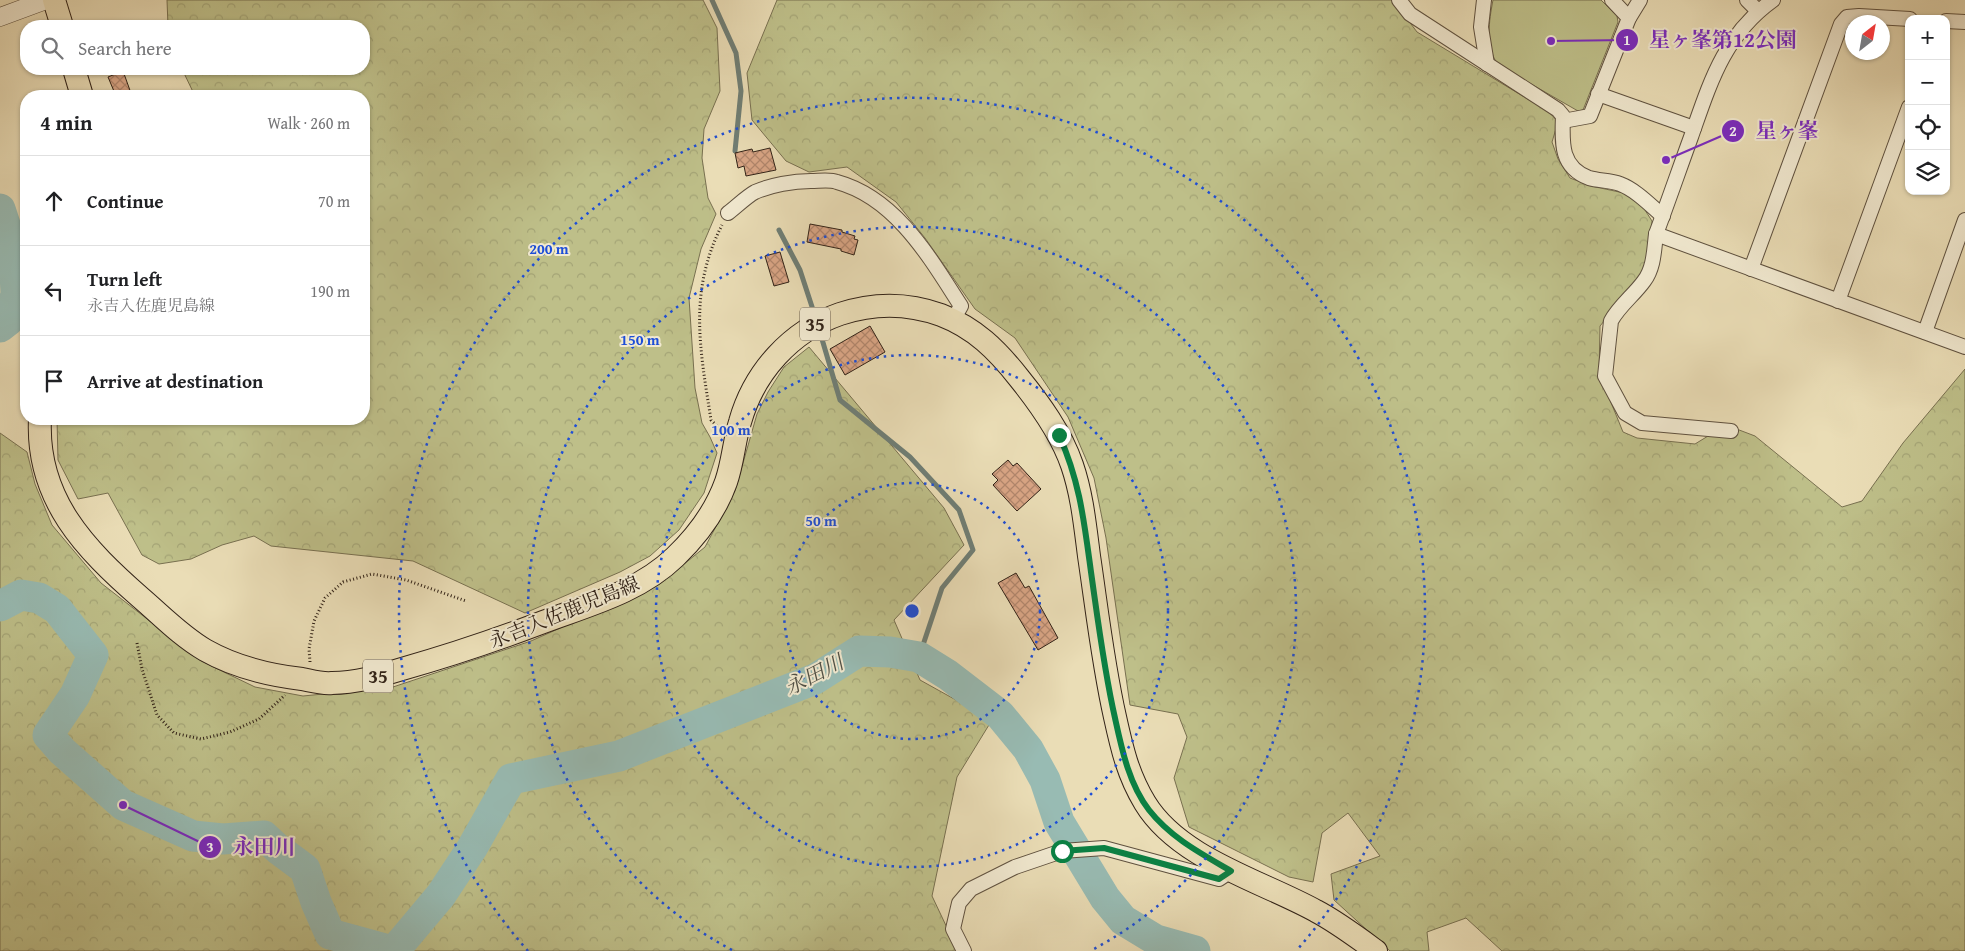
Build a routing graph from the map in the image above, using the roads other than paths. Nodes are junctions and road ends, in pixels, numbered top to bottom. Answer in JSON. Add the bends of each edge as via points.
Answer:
{"nodes":[{"id":1,"x":46,"y":0,"type":"edge"},
{"id":2,"x":54,"y":0,"type":"edge"},
{"id":3,"x":1399,"y":0,"type":"edge"},
{"id":4,"x":1484,"y":0,"type":"edge"},
{"id":5,"x":1612,"y":0,"type":"edge"},
{"id":6,"x":1640,"y":0,"type":"edge"},
{"id":7,"x":1747,"y":0,"type":"edge"},
{"id":8,"x":1773,"y":0,"type":"edge"},
{"id":9,"x":1758,"y":11,"type":"junction"},
{"id":10,"x":0,"y":17,"type":"edge"},
{"id":11,"x":1629,"y":18,"type":"junction"},
{"id":12,"x":1905,"y":19,"type":"edge"},
{"id":13,"x":60,"y":20,"type":"edge"},
{"id":14,"x":1950,"y":21,"type":"edge"},
{"id":15,"x":1965,"y":22,"type":"edge"},
{"id":16,"x":1487,"y":64,"type":"junction"},
{"id":17,"x":76,"y":75,"type":"edge"},
{"id":18,"x":80,"y":90,"type":"edge"},
{"id":19,"x":1598,"y":94,"type":"junction"},
{"id":20,"x":1905,"y":118,"type":"edge"},
{"id":21,"x":1563,"y":121,"type":"junction"},
{"id":22,"x":1694,"y":128,"type":"junction"},
{"id":23,"x":728,"y":213,"type":"road end"},
{"id":24,"x":1663,"y":216,"type":"junction"},
{"id":25,"x":1965,"y":220,"type":"edge"},
{"id":26,"x":1656,"y":234,"type":"junction"},
{"id":27,"x":1751,"y":269,"type":"junction"},
{"id":28,"x":1838,"y":300,"type":"junction"},
{"id":29,"x":944,"y":317,"type":"junction"},
{"id":30,"x":1925,"y":332,"type":"junction"},
{"id":31,"x":1965,"y":347,"type":"edge"},
{"id":32,"x":40,"y":425,"type":"edge"},
{"id":33,"x":1731,"y":431,"type":"dead end"},
{"id":34,"x":1231,"y":871,"type":"junction"},
{"id":35,"x":964,"y":951,"type":"edge"},
{"id":36,"x":1376,"y":951,"type":"edge"}],
"edges":[{"from":1,"to":10,"type":"street"},
{"from":2,"to":13,"type":"main road"},
{"from":3,"to":16,"type":"street","via":[[1410,14]]},
{"from":4,"to":16,"type":"street","via":[[1481,27]]},
{"from":5,"to":11,"type":"street"},
{"from":6,"to":11,"type":"street"},
{"from":7,"to":9,"type":"street"},
{"from":8,"to":9,"type":"street"},
{"from":9,"to":22,"type":"street","via":[[1732,42],[1713,74]]},
{"from":11,"to":19,"type":"street"},
{"from":12,"to":27,"type":"street","via":[[1859,16],[1847,17],[1841,24]]},
{"from":14,"to":15,"type":"street"},
{"from":16,"to":21,"type":"street","via":[[1558,110]]},
{"from":17,"to":18,"type":"main road"},
{"from":19,"to":21,"type":"street","via":[[1590,116]]},
{"from":19,"to":22,"type":"street"},
{"from":20,"to":28,"type":"street"},
{"from":21,"to":24,"type":"street","via":[[1562,142],[1568,162],[1576,170],[1590,178],[1632,190]]},
{"from":22,"to":24,"type":"street"},
{"from":23,"to":29,"type":"street","via":[[754,193],[798,181],[836,181],[864,191],[887,209],[916,240],[961,306]]},
{"from":24,"to":26,"type":"street"},
{"from":25,"to":30,"type":"street"},
{"from":26,"to":27,"type":"street"},
{"from":26,"to":33,"type":"street","via":[[1652,263],[1645,280],[1611,321],[1605,376],[1625,414],[1642,423]]},
{"from":27,"to":28,"type":"street"},
{"from":28,"to":30,"type":"street"},
{"from":29,"to":32,"type":"main road","name":"永吉入佐鹿児島線","number":"35","via":[[907,307],[873,306],[815,324],[794,339],[762,374],[750,395],[740,420],[728,477],[720,497],[703,525],[674,558],[649,578],[623,592],[464,651],[358,682],[326,684],[276,676],[209,653],[189,640],[106,567],[74,530],[57,502],[44,470]]},
{"from":29,"to":34,"type":"main road","name":"永吉入佐鹿児島線","number":"35","via":[[977,333],[1014,370],[1059,435],[1071,462],[1081,499],[1106,680],[1130,775],[1148,809],[1162,824],[1182,842]]},
{"from":30,"to":31,"type":"street"},
{"from":34,"to":35,"type":"street","via":[[1219,879],[1104,848],[1062,851],[1015,867],[971,890],[959,903],[953,929]]},
{"from":34,"to":36,"type":"main road","name":"永吉入佐鹿児島線","number":"35","via":[[1316,911]]}]}
